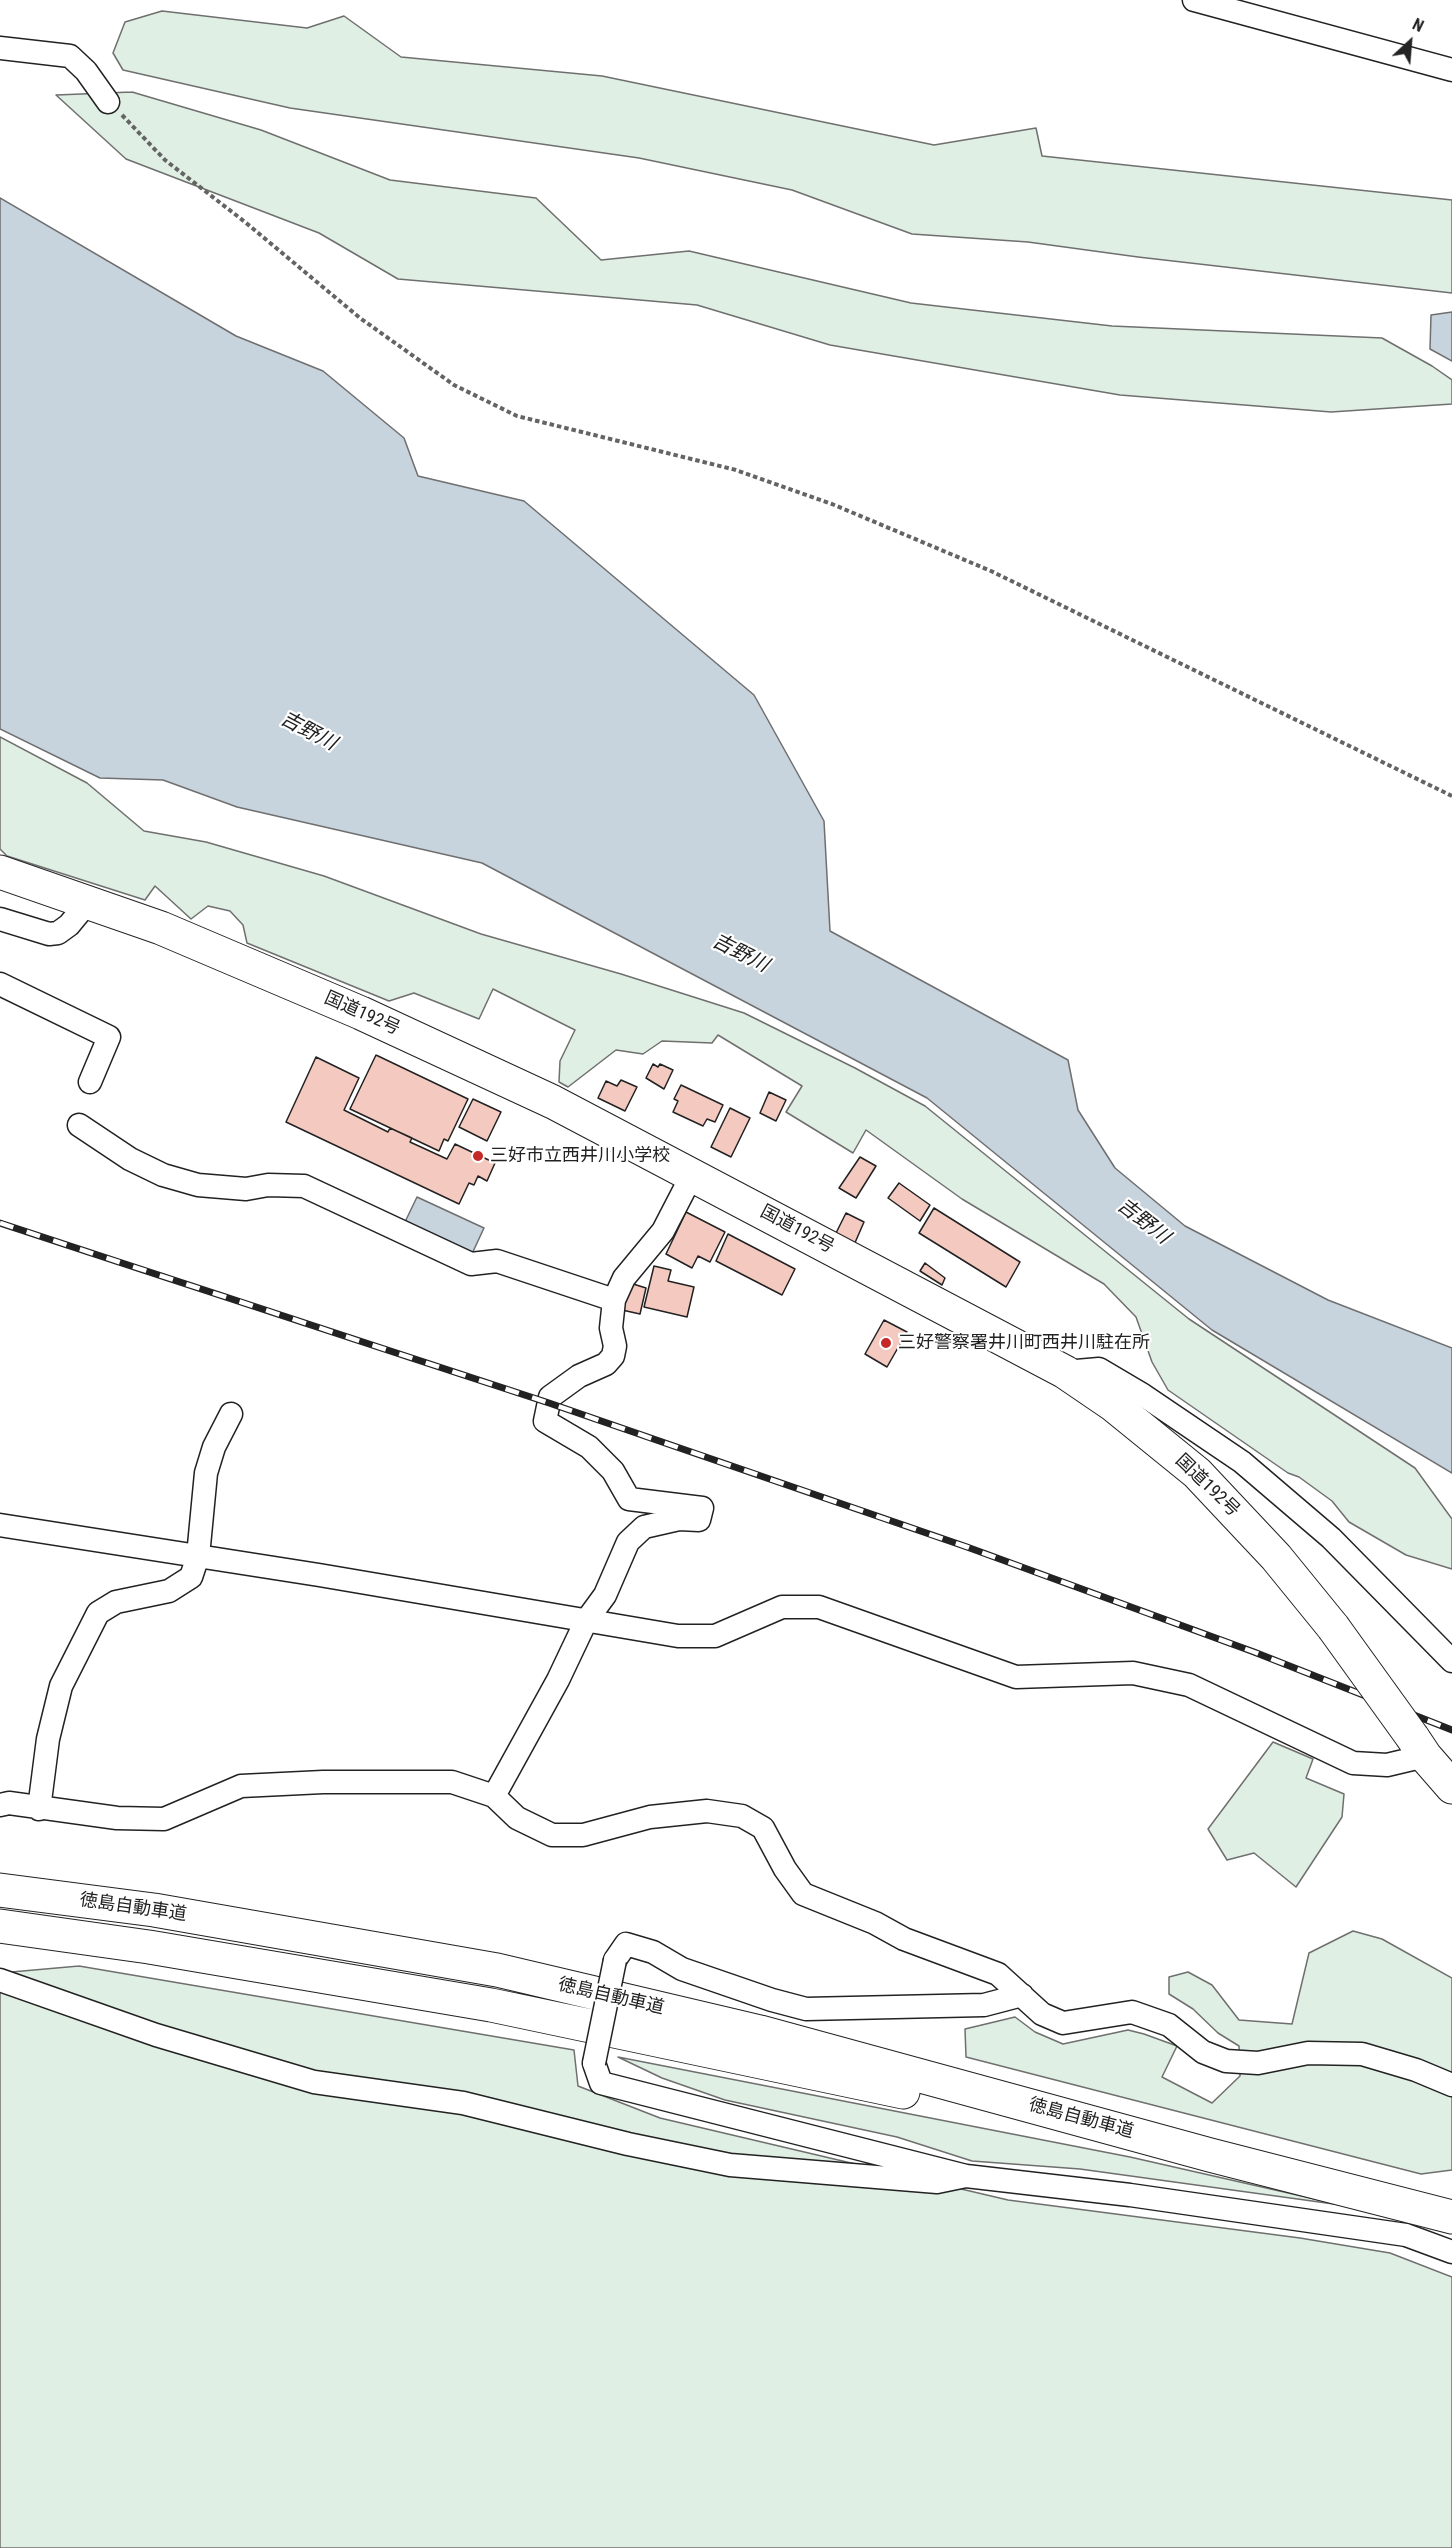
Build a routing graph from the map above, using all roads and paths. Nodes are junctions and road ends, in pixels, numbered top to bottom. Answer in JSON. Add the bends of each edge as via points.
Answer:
{"nodes":[{"id":1,"x":1194,"y":0,"type":"edge"},
{"id":2,"x":0,"y":48,"type":"edge"},
{"id":3,"x":1452,"y":70,"type":"edge"},
{"id":4,"x":108,"y":102,"type":"joint"},
{"id":5,"x":1452,"y":796,"type":"edge"},
{"id":6,"x":0,"y":872,"type":"edge"},
{"id":7,"x":88,"y":902,"type":"junction"},
{"id":8,"x":0,"y":919,"type":"edge"},
{"id":9,"x":0,"y":984,"type":"edge"},
{"id":10,"x":90,"y":1082,"type":"dead end"},
{"id":11,"x":79,"y":1125,"type":"dead end"},
{"id":12,"x":692,"y":1175,"type":"junction"},
{"id":13,"x":614,"y":1300,"type":"junction"},
{"id":14,"x":1065,"y":1372,"type":"junction"},
{"id":15,"x":231,"y":1414,"type":"dead end"},
{"id":16,"x":0,"y":1525,"type":"edge"},
{"id":17,"x":198,"y":1556,"type":"junction"},
{"id":18,"x":586,"y":1621,"type":"junction"},
{"id":19,"x":1452,"y":1661,"type":"edge"},
{"id":20,"x":1419,"y":1747,"type":"junction"},
{"id":21,"x":1452,"y":1787,"type":"edge"},
{"id":22,"x":494,"y":1796,"type":"junction"},
{"id":23,"x":0,"y":1805,"type":"edge"},
{"id":24,"x":39,"y":1809,"type":"junction"},
{"id":25,"x":0,"y":1890,"type":"edge"},
{"id":26,"x":0,"y":1926,"type":"edge"},
{"id":27,"x":0,"y":1980,"type":"edge"},
{"id":28,"x":1022,"y":1995,"type":"junction"},
{"id":29,"x":1452,"y":2085,"type":"edge"},
{"id":30,"x":1210,"y":2155,"type":"junction"},
{"id":31,"x":966,"y":2176,"type":"junction"},
{"id":32,"x":1452,"y":2217,"type":"edge"},
{"id":33,"x":1452,"y":2252,"type":"edge"}],
"edges":[{"from":1,"to":3,"type":"street"},
{"from":2,"to":4,"type":"street","via":[[70,56]]},
{"from":4,"to":5,"type":"path","via":[[165,160],[360,318],[454,385],[517,416],[736,470],[842,508],[991,571]]},
{"from":6,"to":7,"type":"highway","name":"国道192号"},
{"from":7,"to":8,"type":"street","via":[[58,933]]},
{"from":7,"to":12,"type":"highway","name":"国道192号","via":[[161,927],[361,1013],[553,1102]]},
{"from":9,"to":10,"type":"street","via":[[109,1037]]},
{"from":11,"to":13,"type":"street","via":[[130,1159],[163,1175],[198,1185],[246,1189],[304,1186],[471,1264],[497,1261]]},
{"from":12,"to":13,"type":"street","via":[[663,1231],[624,1278]]},
{"from":12,"to":14,"type":"highway","name":"国道192号"},
{"from":13,"to":18,"type":"street","via":[[613,1356],[550,1397],[545,1421],[589,1447],[613,1471],[629,1498],[702,1508],[699,1520],[679,1519],[644,1527],[636,1533],[628,1542],[605,1595]]},
{"from":14,"to":19,"type":"street","via":[[1099,1369],[1242,1462],[1331,1538]]},
{"from":14,"to":20,"type":"highway","name":"国道192号","bridge":true,"via":[[1112,1404],[1197,1473],[1276,1557]]},
{"from":15,"to":17,"type":"street","via":[[206,1473]]},
{"from":16,"to":17,"type":"street"},
{"from":17,"to":18,"type":"street"},
{"from":17,"to":24,"type":"street","via":[[191,1577],[170,1591],[116,1602],[98,1613],[61,1686],[48,1739]]},
{"from":18,"to":20,"type":"street","via":[[678,1636],[715,1636],[782,1607],[819,1607],[1016,1677],[1133,1673],[1190,1685],[1353,1763],[1387,1765]]},
{"from":18,"to":22,"type":"street"},
{"from":20,"to":21,"type":"highway","name":"国道192号"},
{"from":22,"to":24,"type":"street","via":[[452,1782],[323,1782],[241,1786],[164,1819]]},
{"from":22,"to":28,"type":"street","via":[[517,1818],[552,1835],[583,1835],[650,1817],[707,1811],[742,1816],[763,1828],[802,1894],[904,1939],[998,1974]]},
{"from":23,"to":24,"type":"street"},
{"from":25,"to":30,"type":"highway","name":"徳島自動車道","via":[[154,1910],[497,1970],[760,2032]]},
{"from":26,"to":30,"type":"highway","name":"徳島自動車道","via":[[491,2005]]},
{"from":27,"to":31,"type":"street","via":[[145,2032],[314,2082],[463,2103],[730,2165],[937,2182]]},
{"from":28,"to":29,"type":"street","via":[[1042,2014],[1063,2023],[1132,2012],[1169,2025],[1203,2052],[1226,2061],[1258,2063],[1308,2053],[1362,2054]]},
{"from":28,"to":31,"type":"street","bridge":true,"via":[[984,2005],[806,2009],[682,1969],[653,1952],[626,1944],[615,1960],[594,2063],[601,2083]]},
{"from":30,"to":32,"type":"highway","name":"徳島自動車道"},
{"from":31,"to":33,"type":"street","via":[[1406,2235]]}]}
